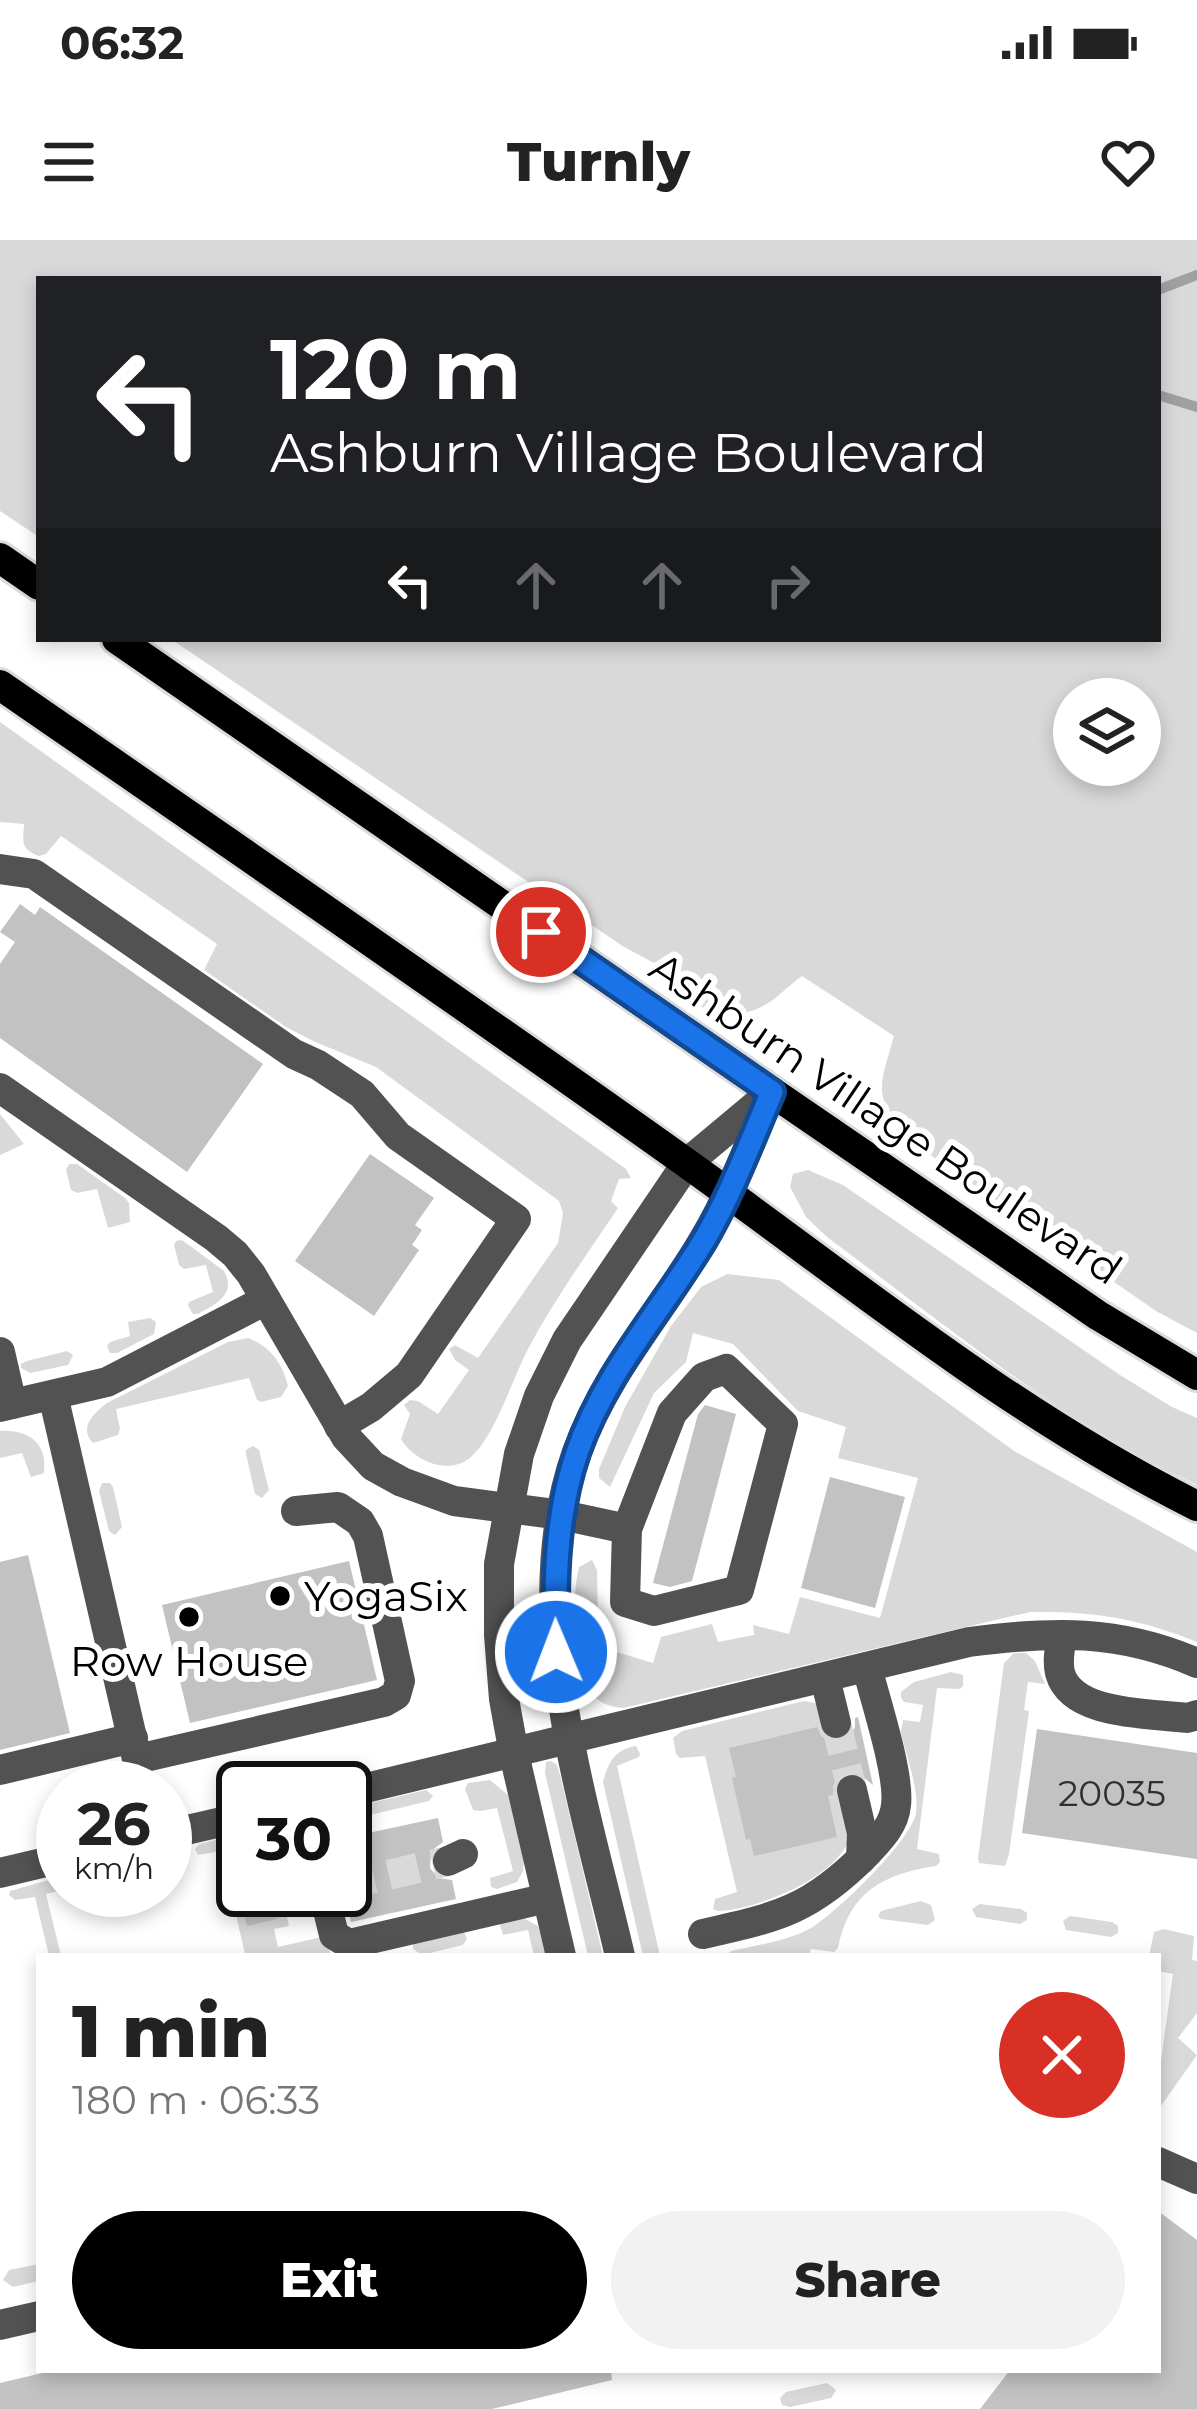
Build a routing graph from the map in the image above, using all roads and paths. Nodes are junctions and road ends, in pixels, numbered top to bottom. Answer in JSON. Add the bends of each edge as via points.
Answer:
{"nodes":[{"id":1,"x":0,"y":558,"type":"edge"},
{"id":2,"x":36,"y":583,"type":"edge"},
{"id":3,"x":122,"y":642,"type":"edge"},
{"id":4,"x":0,"y":685,"type":"edge"},
{"id":5,"x":0,"y":869,"type":"edge"},
{"id":6,"x":0,"y":1088,"type":"edge"},
{"id":7,"x":772,"y":1092,"type":"junction"},
{"id":8,"x":687,"y":1163,"type":"junction"},
{"id":9,"x":729,"y":1194,"type":"junction"},
{"id":10,"x":266,"y":1300,"type":"junction"},
{"id":11,"x":0,"y":1352,"type":"edge"},
{"id":12,"x":1197,"y":1375,"type":"edge"},
{"id":13,"x":53,"y":1395,"type":"junction"},
{"id":14,"x":6,"y":1405,"type":"edge"},
{"id":15,"x":339,"y":1426,"type":"junction"},
{"id":16,"x":1197,"y":1506,"type":"edge"},
{"id":17,"x":507,"y":1508,"type":"junction"},
{"id":18,"x":296,"y":1511,"type":"dead end"},
{"id":19,"x":562,"y":1515,"type":"junction"},
{"id":20,"x":627,"y":1529,"type":"junction"},
{"id":21,"x":1062,"y":1635,"type":"junction"},
{"id":22,"x":1197,"y":1663,"type":"edge"},
{"id":23,"x":867,"y":1667,"type":"junction"},
{"id":24,"x":825,"y":1678,"type":"junction"},
{"id":25,"x":1197,"y":1715,"type":"edge"},
{"id":26,"x":836,"y":1723,"type":"tunnel mouth"},
{"id":27,"x":570,"y":1739,"type":"junction"},
{"id":28,"x":135,"y":1748,"type":"junction"},
{"id":29,"x":514,"y":1754,"type":"junction"},
{"id":30,"x":0,"y":1770,"type":"edge"},
{"id":31,"x":372,"y":1787,"type":"edge"},
{"id":32,"x":852,"y":1790,"type":"tunnel mouth"},
{"id":33,"x":861,"y":1859,"type":"junction"},
{"id":34,"x":36,"y":1864,"type":"edge"},
{"id":35,"x":0,"y":1873,"type":"edge"},
{"id":36,"x":548,"y":1898,"type":"junction"},
{"id":37,"x":329,"y":1917,"type":"edge"},
{"id":38,"x":703,"y":1934,"type":"dead end"},
{"id":39,"x":560,"y":1953,"type":"edge"},
{"id":40,"x":619,"y":1953,"type":"edge"},
{"id":41,"x":1161,"y":2163,"type":"edge"},
{"id":42,"x":1197,"y":2179,"type":"edge"},
{"id":43,"x":36,"y":2317,"type":"edge"},
{"id":44,"x":0,"y":2325,"type":"edge"}],
"edges":[{"from":1,"to":2,"type":"main road"},
{"from":3,"to":7,"type":"main road","name":"Ashburn Village Boulevard"},
{"from":4,"to":8,"type":"main road"},
{"from":5,"to":15,"type":"street","via":[[34,874],[362,1094],[398,1136],[516,1219],[409,1375]]},
{"from":6,"to":10,"type":"street","via":[[216,1238]]},
{"from":7,"to":8,"type":"street"},
{"from":7,"to":9,"type":"street"},
{"from":7,"to":12,"type":"main road","name":"Ashburn Village Boulevard"},
{"from":8,"to":9,"type":"main road"},
{"from":8,"to":17,"type":"street","via":[[567,1340],[532,1415]]},
{"from":9,"to":16,"type":"main road","via":[[1058,1430]]},
{"from":9,"to":19,"type":"street","via":[[623,1358],[577,1452]]},
{"from":10,"to":13,"type":"street","via":[[107,1382]]},
{"from":10,"to":15,"type":"street"},
{"from":11,"to":14,"type":"street"},
{"from":13,"to":14,"type":"street"},
{"from":13,"to":28,"type":"street"},
{"from":15,"to":17,"type":"street","via":[[373,1466],[402,1482]]},
{"from":17,"to":19,"type":"street"},
{"from":17,"to":29,"type":"street","via":[[499,1635]]},
{"from":18,"to":28,"type":"street","via":[[338,1507],[368,1536],[400,1681],[396,1695]]},
{"from":19,"to":20,"type":"street"},
{"from":19,"to":27,"type":"street","via":[[556,1652]]},
{"from":20,"to":20,"type":"street","via":[[672,1413],[704,1377],[726,1370],[783,1424],[739,1590],[654,1612],[626,1602]]},
{"from":21,"to":22,"type":"street","via":[[1136,1641]]},
{"from":21,"to":23,"type":"street","via":[[969,1642]]},
{"from":21,"to":25,"type":"street","via":[[1061,1678],[1084,1701]]},
{"from":23,"to":24,"type":"street"},
{"from":23,"to":33,"type":"street","via":[[897,1795],[891,1823]]},
{"from":24,"to":26,"type":"street"},
{"from":24,"to":27,"type":"street"},
{"from":27,"to":29,"type":"street"},
{"from":27,"to":40,"type":"street"},
{"from":28,"to":30,"type":"street"},
{"from":29,"to":31,"type":"street"},
{"from":29,"to":36,"type":"street"},
{"from":32,"to":33,"type":"street"},
{"from":33,"to":38,"type":"street","via":[[802,1906]]},
{"from":34,"to":35,"type":"street"},
{"from":36,"to":37,"type":"street","via":[[349,1945],[334,1935]]},
{"from":36,"to":39,"type":"street"},
{"from":41,"to":42,"type":"street"},
{"from":43,"to":44,"type":"street"}]}
